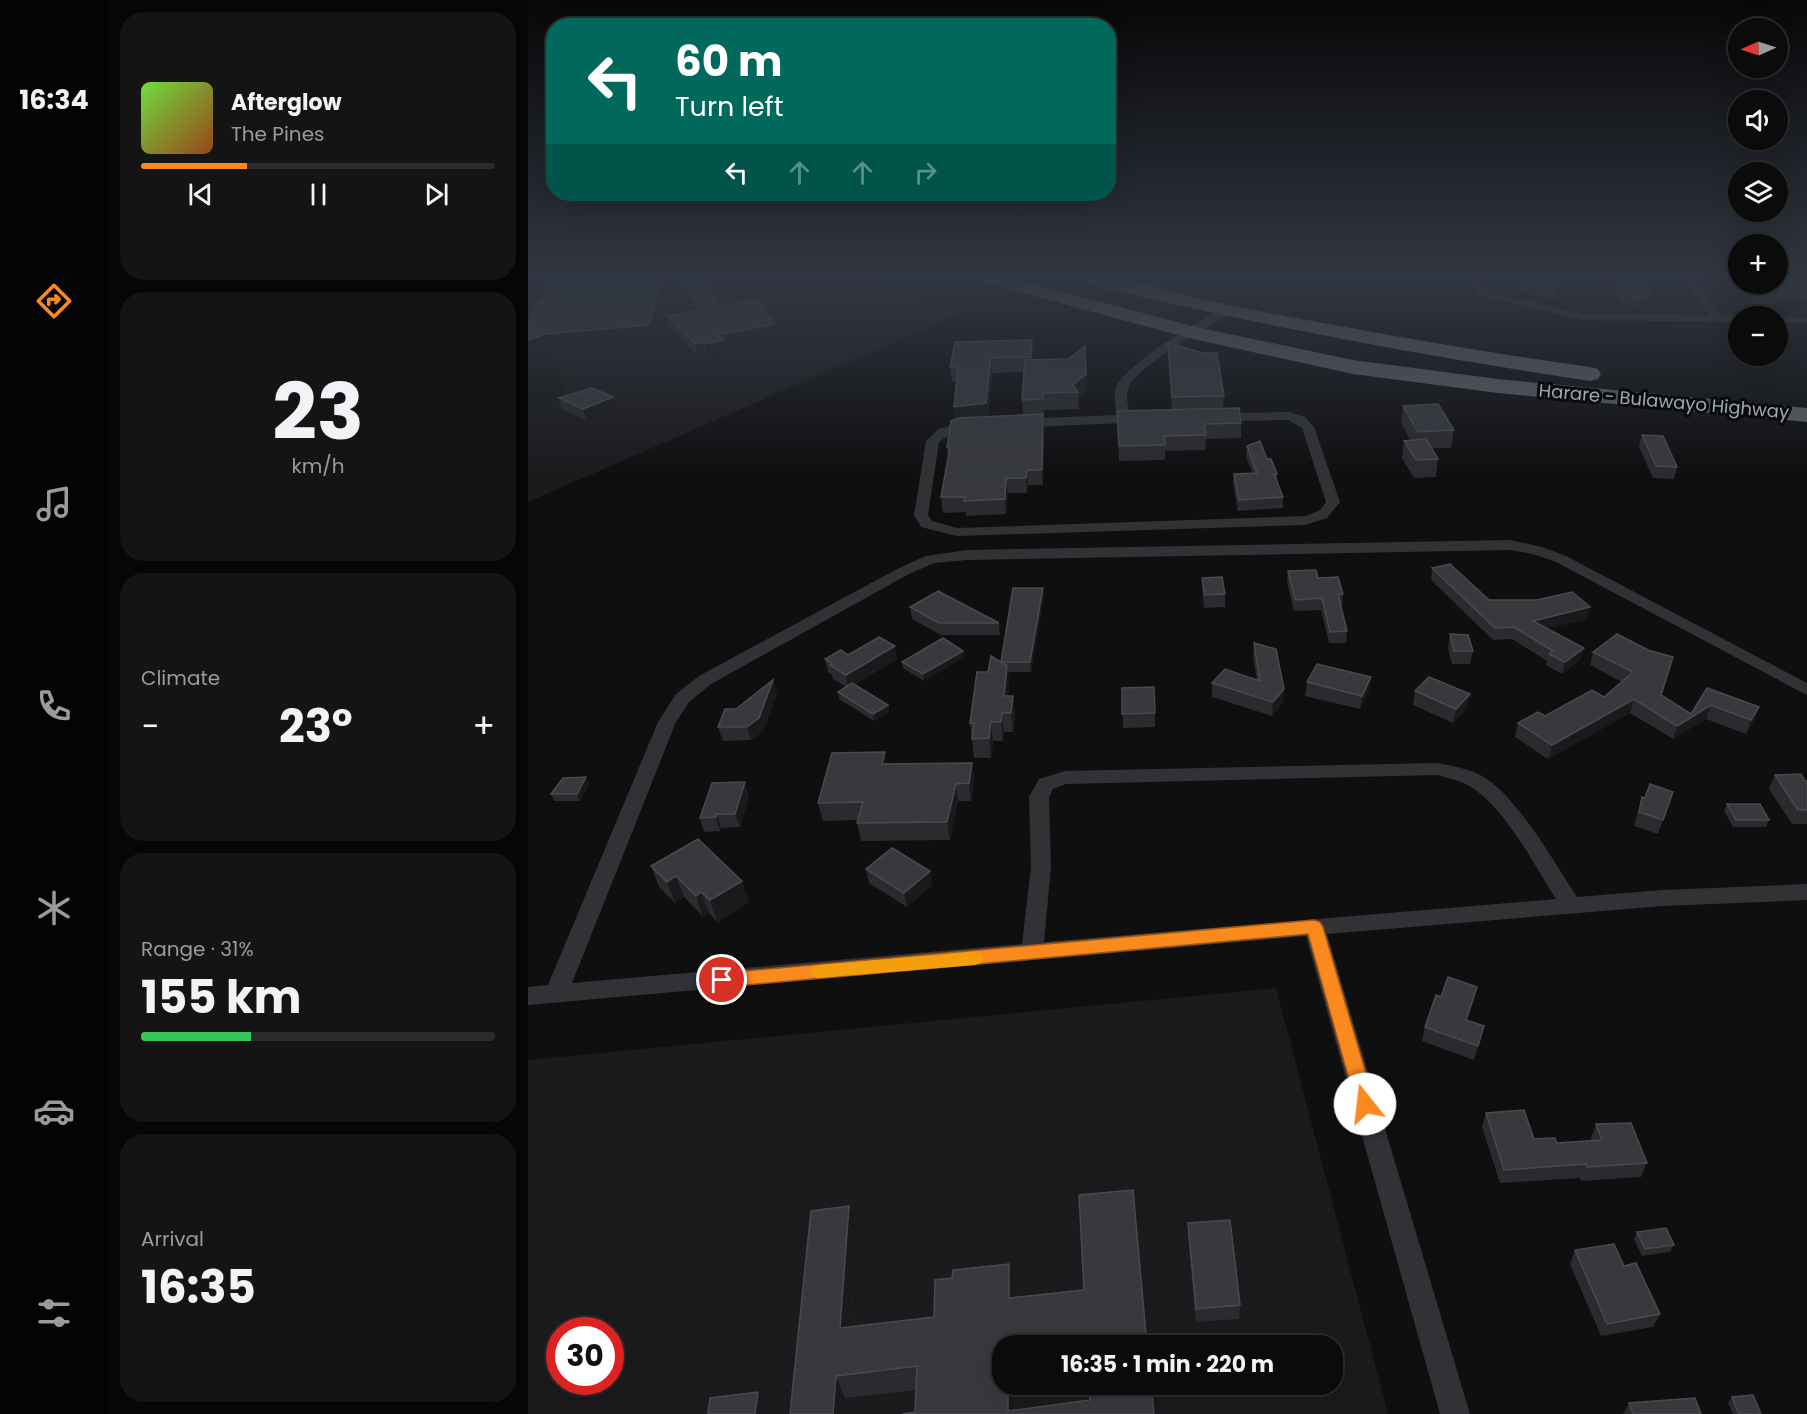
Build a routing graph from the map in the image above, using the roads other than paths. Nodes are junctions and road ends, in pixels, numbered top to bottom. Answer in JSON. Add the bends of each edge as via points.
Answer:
{"nodes":[{"id":1,"x":1172,"y":345,"type":"edge"},
{"id":2,"x":1249,"y":345,"type":"edge"},
{"id":3,"x":1406,"y":345,"type":"edge"},
{"id":4,"x":1807,"y":396,"type":"edge"},
{"id":5,"x":1807,"y":415,"type":"edge"},
{"id":6,"x":1124,"y":419,"type":"junction"},
{"id":7,"x":1807,"y":690,"type":"edge"},
{"id":8,"x":1807,"y":892,"type":"edge"},
{"id":9,"x":1572,"y":906,"type":"junction"},
{"id":10,"x":1314,"y":927,"type":"junction"},
{"id":11,"x":1032,"y":953,"type":"junction"},
{"id":12,"x":556,"y":994,"type":"junction"},
{"id":13,"x":528,"y":996,"type":"edge"},
{"id":14,"x":1455,"y":1414,"type":"edge"}],
"edges":[{"from":1,"to":6,"type":"street","via":[[1123,384]]},
{"from":2,"to":5,"type":"highway","name":"Harare - Bulawayo Highway","via":[[1434,379]]},
{"from":3,"to":4,"type":"highway","name":"Harare - Bulawayo Highway","via":[[1632,380]]},
{"from":6,"to":6,"type":"street","via":[[967,425],[939,434],[933,441],[921,515],[926,524],[957,532],[1192,525],[1305,521],[1328,512],[1333,502],[1308,428],[1300,420],[1289,416]]},
{"from":7,"to":12,"type":"street","via":[[1538,550],[1510,546],[979,554],[931,560],[902,572],[705,680],[682,698],[667,722]]},
{"from":8,"to":9,"type":"street"},
{"from":9,"to":10,"type":"street"},
{"from":9,"to":11,"type":"street","via":[[1508,814],[1479,783],[1458,773],[1437,769],[1065,778],[1046,784],[1039,798],[1041,867]]},
{"from":10,"to":11,"type":"street"},
{"from":10,"to":14,"type":"street"},
{"from":11,"to":12,"type":"street"},
{"from":12,"to":13,"type":"street"}]}
